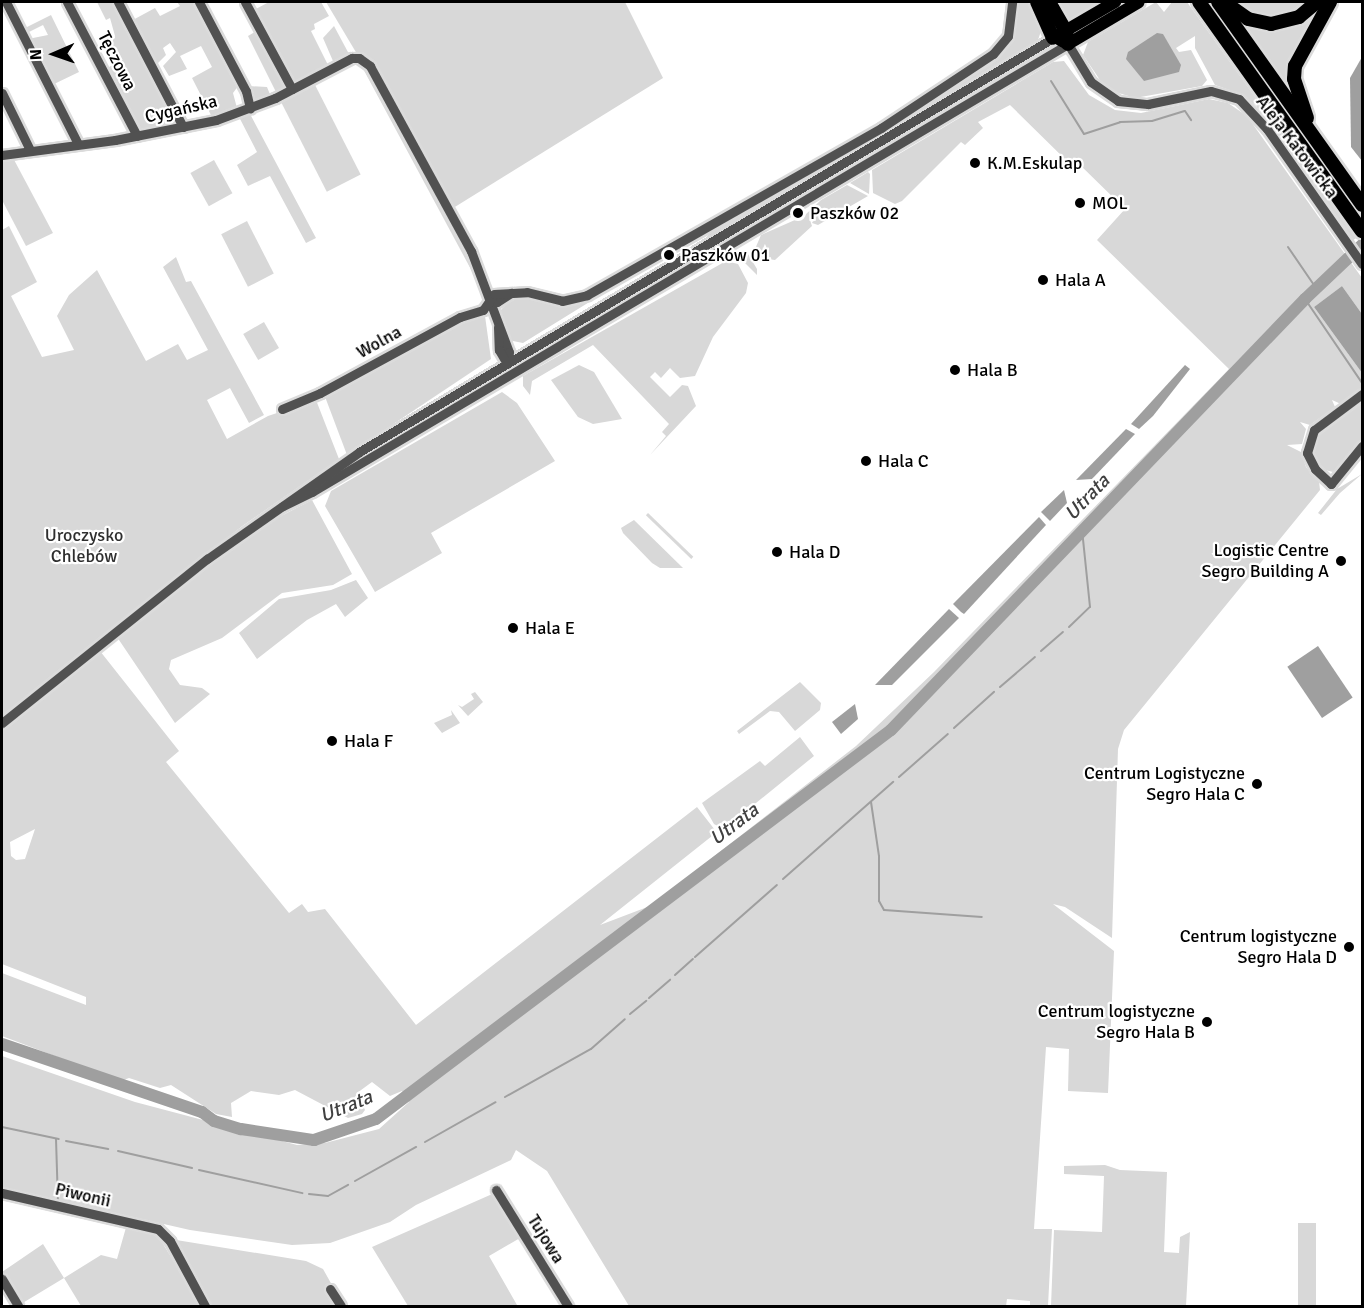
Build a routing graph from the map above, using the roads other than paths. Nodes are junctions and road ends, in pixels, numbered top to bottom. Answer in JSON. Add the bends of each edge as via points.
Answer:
{"nodes":[{"id":1,"x":6,"y":2,"type":"edge"},
{"id":2,"x":68,"y":2,"type":"edge"},
{"id":3,"x":118,"y":2,"type":"edge"},
{"id":4,"x":199,"y":2,"type":"edge"},
{"id":5,"x":246,"y":2,"type":"edge"},
{"id":6,"x":1012,"y":2,"type":"edge"},
{"id":7,"x":1037,"y":2,"type":"edge"},
{"id":8,"x":1049,"y":2,"type":"edge"},
{"id":9,"x":1115,"y":2,"type":"edge"},
{"id":10,"x":1139,"y":2,"type":"edge"},
{"id":11,"x":1199,"y":2,"type":"edge"},
{"id":12,"x":1218,"y":2,"type":"edge"},
{"id":13,"x":1224,"y":2,"type":"edge"},
{"id":14,"x":1317,"y":2,"type":"edge"},
{"id":15,"x":1330,"y":2,"type":"edge"},
{"id":16,"x":1067,"y":37,"type":"junction"},
{"id":17,"x":1053,"y":38,"type":"junction"},
{"id":18,"x":292,"y":89,"type":"junction"},
{"id":19,"x":2,"y":93,"type":"edge"},
{"id":20,"x":250,"y":109,"type":"junction"},
{"id":21,"x":183,"y":127,"type":"junction"},
{"id":22,"x":137,"y":136,"type":"junction"},
{"id":23,"x":1318,"y":142,"type":"junction"},
{"id":24,"x":78,"y":144,"type":"junction"},
{"id":25,"x":30,"y":150,"type":"junction"},
{"id":26,"x":2,"y":155,"type":"edge"},
{"id":27,"x":1362,"y":204,"type":"edge"},
{"id":28,"x":1362,"y":231,"type":"edge"},
{"id":29,"x":1361,"y":261,"type":"edge"},
{"id":30,"x":490,"y":301,"type":"junction"},
{"id":31,"x":506,"y":362,"type":"junction"},
{"id":32,"x":510,"y":373,"type":"junction"},
{"id":33,"x":1362,"y":394,"type":"edge"},
{"id":34,"x":282,"y":409,"type":"dead end"},
{"id":35,"x":1362,"y":446,"type":"edge"},
{"id":36,"x":283,"y":506,"type":"junction"},
{"id":37,"x":2,"y":723,"type":"edge"},
{"id":38,"x":496,"y":1190,"type":"dead end"},
{"id":39,"x":2,"y":1193,"type":"edge"},
{"id":40,"x":2,"y":1279,"type":"edge"},
{"id":41,"x":330,"y":1289,"type":"dead end"},
{"id":42,"x":18,"y":1306,"type":"edge"},
{"id":43,"x":206,"y":1306,"type":"edge"},
{"id":44,"x":341,"y":1306,"type":"edge"},
{"id":45,"x":568,"y":1306,"type":"edge"}],
"edges":[{"from":1,"to":24,"type":"street"},
{"from":2,"to":22,"type":"street","name":"Tęczowa"},
{"from":3,"to":21,"type":"street"},
{"from":4,"to":20,"type":"street","via":[[246,91]]},
{"from":5,"to":18,"type":"street"},
{"from":6,"to":30,"type":"street","name":"Wolna","via":[[1011,26],[1002,45],[881,128],[587,295],[562,301],[533,293],[494,294]]},
{"from":7,"to":17,"type":"highway"},
{"from":8,"to":16,"type":"highway"},
{"from":9,"to":16,"type":"main road"},
{"from":10,"to":16,"type":"main road"},
{"from":11,"to":28,"type":"highway"},
{"from":12,"to":23,"type":"highway"},
{"from":13,"to":14,"type":"highway","via":[[1248,19],[1271,24],[1299,17]]},
{"from":15,"to":23,"type":"highway","via":[[1302,49],[1294,79]]},
{"from":16,"to":17,"type":"main road"},
{"from":16,"to":29,"type":"street","name":"Aleja Katowicka","via":[[1091,82],[1118,101],[1148,104],[1211,91],[1239,99],[1267,129]]},
{"from":16,"to":32,"type":"street"},
{"from":17,"to":31,"type":"street"},
{"from":18,"to":20,"type":"street","name":"Cygańska"},
{"from":18,"to":30,"type":"street","name":"Cygańska","via":[[356,57],[370,66],[471,251]]},
{"from":19,"to":25,"type":"street"},
{"from":20,"to":21,"type":"street","name":"Cygańska"},
{"from":21,"to":22,"type":"street","name":"Cygańska"},
{"from":22,"to":24,"type":"street","name":"Cygańska"},
{"from":23,"to":27,"type":"highway"},
{"from":24,"to":25,"type":"street","name":"Cygańska"},
{"from":25,"to":26,"type":"street","name":"Cygańska"},
{"from":30,"to":31,"type":"street","via":[[498,327],[499,350]]},
{"from":30,"to":34,"type":"street","name":"Wolna","via":[[483,310],[456,318],[329,389]]},
{"from":31,"to":32,"type":"street"},
{"from":31,"to":36,"type":"street","via":[[359,452]]},
{"from":32,"to":36,"type":"street","via":[[296,502]]},
{"from":33,"to":35,"type":"street","via":[[1314,430],[1307,453],[1315,469],[1331,484]]},
{"from":36,"to":37,"type":"street","via":[[207,559]]},
{"from":38,"to":45,"type":"street","name":"Tujowa"},
{"from":39,"to":43,"type":"street","name":"Piwonii","via":[[158,1229],[170,1241]]},
{"from":40,"to":42,"type":"street"},
{"from":41,"to":44,"type":"street"}]}
